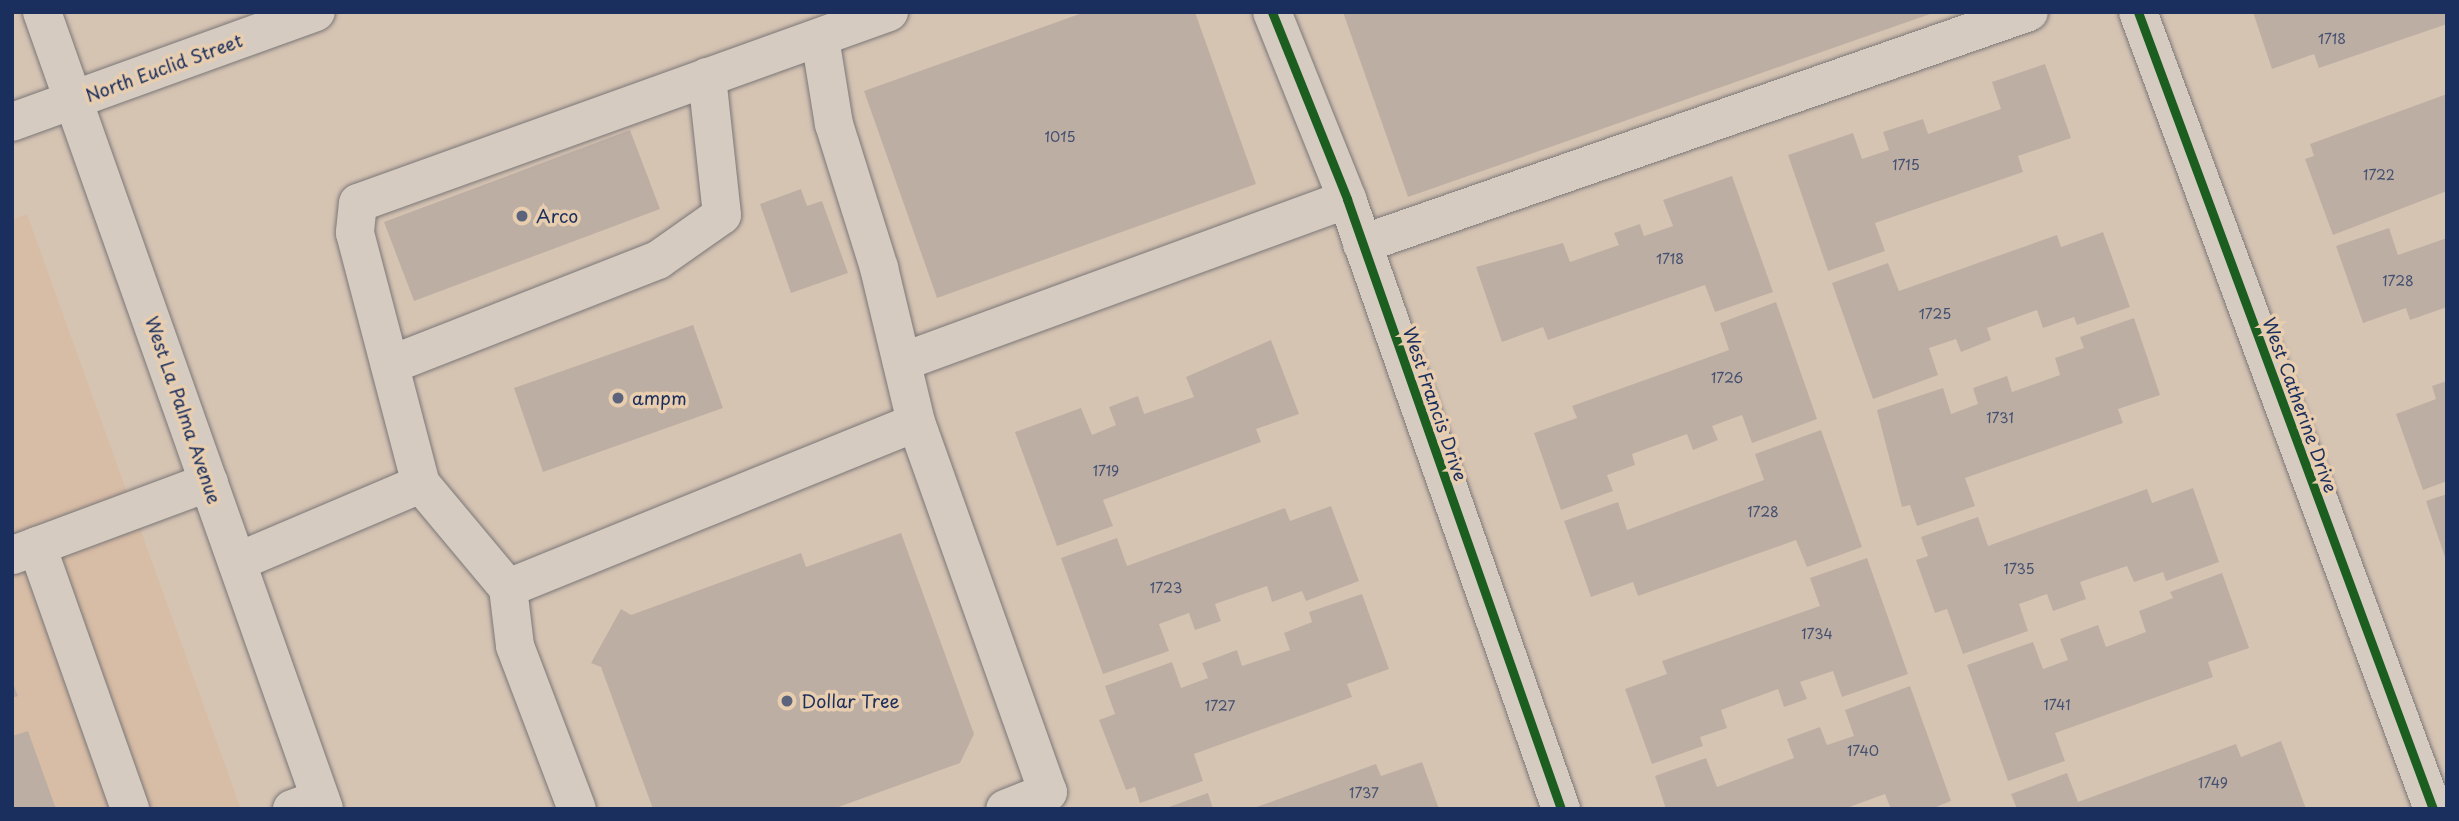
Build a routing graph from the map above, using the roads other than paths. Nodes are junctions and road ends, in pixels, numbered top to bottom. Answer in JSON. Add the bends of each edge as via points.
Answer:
{"nodes":[{"id":1,"x":42,"y":12,"type":"edge"},
{"id":2,"x":316,"y":12,"type":"edge"},
{"id":3,"x":889,"y":12,"type":"edge"},
{"id":4,"x":1272,"y":12,"type":"edge"},
{"id":5,"x":2029,"y":12,"type":"edge"},
{"id":6,"x":2138,"y":12,"type":"edge"},
{"id":7,"x":820,"y":38,"type":"junction"},
{"id":8,"x":707,"y":77,"type":"junction"},
{"id":9,"x":74,"y":101,"type":"junction"},
{"id":10,"x":12,"y":122,"type":"edge"},
{"id":11,"x":1347,"y":199,"type":"junction"},
{"id":12,"x":1362,"y":244,"type":"junction"},
{"id":13,"x":902,"y":362,"type":"junction"},
{"id":14,"x":390,"y":365,"type":"junction"},
{"id":15,"x":916,"y":422,"type":"junction"},
{"id":16,"x":209,"y":482,"type":"junction"},
{"id":17,"x":421,"y":484,"type":"junction"},
{"id":18,"x":19,"y":552,"type":"edge"},
{"id":19,"x":237,"y":562,"type":"junction"},
{"id":20,"x":508,"y":588,"type":"junction"},
{"id":21,"x":312,"y":805,"type":"edge"},
{"id":22,"x":130,"y":809,"type":"edge"},
{"id":23,"x":577,"y":809,"type":"edge"},
{"id":24,"x":1005,"y":809,"type":"edge"},
{"id":25,"x":1561,"y":809,"type":"edge"},
{"id":26,"x":2433,"y":809,"type":"edge"}],
"edges":[{"from":1,"to":9,"type":"street","name":"West La Palma Avenue"},
{"from":2,"to":9,"type":"street","name":"North Euclid Street"},
{"from":3,"to":7,"type":"street"},
{"from":4,"to":11,"type":"street","name":"West Francis Drive"},
{"from":5,"to":12,"type":"street"},
{"from":6,"to":26,"type":"street","name":"West Catherine Drive"},
{"from":7,"to":8,"type":"street"},
{"from":7,"to":13,"type":"street","via":[[834,124]]},
{"from":8,"to":14,"type":"street","via":[[722,215],[658,260]]},
{"from":8,"to":14,"type":"street","via":[[358,203],[355,233]]},
{"from":9,"to":10,"type":"street","name":"North Euclid Street"},
{"from":9,"to":16,"type":"street","name":"West La Palma Avenue"},
{"from":11,"to":12,"type":"street","name":"West Francis Drive"},
{"from":11,"to":13,"type":"street"},
{"from":12,"to":25,"type":"street","name":"West Francis Drive"},
{"from":13,"to":15,"type":"street"},
{"from":14,"to":17,"type":"street"},
{"from":15,"to":20,"type":"street"},
{"from":15,"to":24,"type":"street","via":[[1048,792]]},
{"from":16,"to":18,"type":"street"},
{"from":16,"to":19,"type":"street","name":"West La Palma Avenue"},
{"from":17,"to":19,"type":"street"},
{"from":17,"to":20,"type":"street"},
{"from":18,"to":22,"type":"street"},
{"from":19,"to":21,"type":"street","name":"West La Palma Avenue"},
{"from":20,"to":23,"type":"street","via":[[515,646]]}]}
